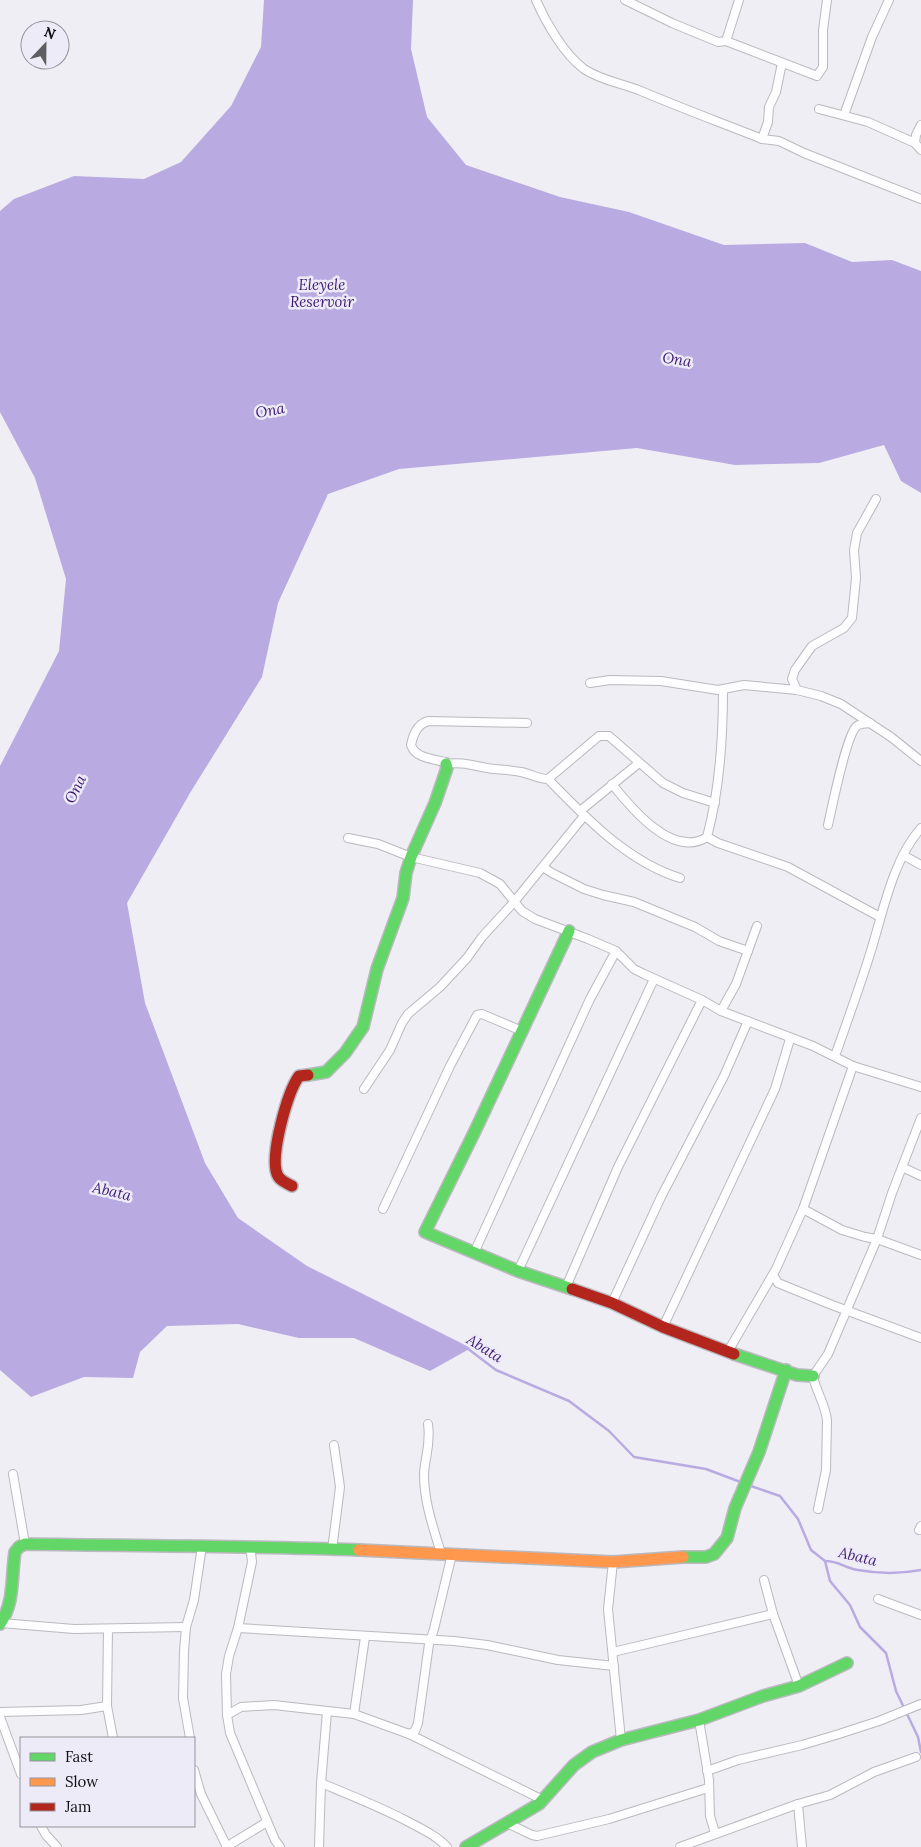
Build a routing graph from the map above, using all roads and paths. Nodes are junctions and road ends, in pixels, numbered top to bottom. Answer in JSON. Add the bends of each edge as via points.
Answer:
{"nodes":[{"id":1,"x":536,"y":0,"type":"edge"},
{"id":2,"x":625,"y":0,"type":"edge"},
{"id":3,"x":645,"y":0,"type":"edge"},
{"id":4,"x":739,"y":0,"type":"edge"},
{"id":5,"x":827,"y":0,"type":"edge"},
{"id":6,"x":888,"y":0,"type":"edge"},
{"id":7,"x":644,"y":9,"type":"junction"},
{"id":8,"x":726,"y":41,"type":"junction"},
{"id":9,"x":782,"y":63,"type":"junction"},
{"id":10,"x":819,"y":109,"type":"dead end"},
{"id":11,"x":844,"y":115,"type":"junction"},
{"id":12,"x":921,"y":125,"type":"edge"},
{"id":13,"x":762,"y":139,"type":"junction"},
{"id":14,"x":915,"y":143,"type":"junction"},
{"id":15,"x":921,"y":150,"type":"edge"},
{"id":16,"x":921,"y":199,"type":"edge"},
{"id":17,"x":876,"y":499,"type":"dead end"},
{"id":18,"x":590,"y":683,"type":"dead end"},
{"id":19,"x":723,"y":690,"type":"junction"},
{"id":20,"x":797,"y":690,"type":"junction"},
{"id":21,"x":527,"y":723,"type":"dead end"},
{"id":22,"x":870,"y":723,"type":"junction"},
{"id":23,"x":921,"y":761,"type":"edge"},
{"id":24,"x":639,"y":763,"type":"junction"},
{"id":25,"x":446,"y":764,"type":"junction"},
{"id":26,"x":548,"y":779,"type":"junction"},
{"id":27,"x":612,"y":784,"type":"junction"},
{"id":28,"x":715,"y":804,"type":"junction"},
{"id":29,"x":582,"y":814,"type":"junction"},
{"id":30,"x":828,"y":825,"type":"dead end"},
{"id":31,"x":921,"y":828,"type":"edge"},
{"id":32,"x":707,"y":837,"type":"junction"},
{"id":33,"x":348,"y":838,"type":"dead end"},
{"id":34,"x":903,"y":855,"type":"junction"},
{"id":35,"x":411,"y":857,"type":"junction"},
{"id":36,"x":921,"y":865,"type":"edge"},
{"id":37,"x":543,"y":867,"type":"junction"},
{"id":38,"x":680,"y":878,"type":"dead end"},
{"id":39,"x":514,"y":902,"type":"junction"},
{"id":40,"x":880,"y":917,"type":"junction"},
{"id":41,"x":757,"y":926,"type":"dead end"},
{"id":42,"x":568,"y":931,"type":"junction"},
{"id":43,"x":616,"y":951,"type":"junction"},
{"id":44,"x":748,"y":951,"type":"junction"},
{"id":45,"x":654,"y":979,"type":"junction"},
{"id":46,"x":702,"y":1000,"type":"junction"},
{"id":47,"x":721,"y":1011,"type":"junction"},
{"id":48,"x":748,"y":1021,"type":"junction"},
{"id":49,"x":522,"y":1031,"type":"junction"},
{"id":50,"x":790,"y":1039,"type":"junction"},
{"id":51,"x":835,"y":1056,"type":"junction"},
{"id":52,"x":853,"y":1066,"type":"junction"},
{"id":53,"x":921,"y":1087,"type":"edge"},
{"id":54,"x":364,"y":1089,"type":"dead end"},
{"id":55,"x":921,"y":1118,"type":"edge"},
{"id":56,"x":902,"y":1167,"type":"junction"},
{"id":57,"x":921,"y":1176,"type":"edge"},
{"id":58,"x":292,"y":1186,"type":"dead end"},
{"id":59,"x":383,"y":1209,"type":"dead end"},
{"id":60,"x":803,"y":1209,"type":"junction"},
{"id":61,"x":877,"y":1239,"type":"junction"},
{"id":62,"x":474,"y":1252,"type":"junction"},
{"id":63,"x":921,"y":1255,"type":"edge"},
{"id":64,"x":518,"y":1271,"type":"junction"},
{"id":65,"x":773,"y":1275,"type":"junction"},
{"id":66,"x":566,"y":1287,"type":"junction"},
{"id":67,"x":612,"y":1303,"type":"junction"},
{"id":68,"x":847,"y":1311,"type":"junction"},
{"id":69,"x":663,"y":1327,"type":"junction"},
{"id":70,"x":921,"y":1338,"type":"edge"},
{"id":71,"x":731,"y":1352,"type":"junction"},
{"id":72,"x":786,"y":1370,"type":"junction"},
{"id":73,"x":813,"y":1376,"type":"junction"},
{"id":74,"x":428,"y":1424,"type":"dead end"},
{"id":75,"x":334,"y":1445,"type":"dead end"},
{"id":76,"x":13,"y":1474,"type":"dead end"},
{"id":77,"x":818,"y":1509,"type":"dead end"},
{"id":78,"x":25,"y":1544,"type":"junction"},
{"id":79,"x":202,"y":1546,"type":"junction"},
{"id":80,"x":248,"y":1546,"type":"junction"},
{"id":81,"x":332,"y":1550,"type":"junction"},
{"id":82,"x":447,"y":1553,"type":"junction"},
{"id":83,"x":613,"y":1562,"type":"junction"},
{"id":84,"x":764,"y":1580,"type":"dead end"},
{"id":85,"x":878,"y":1599,"type":"dead end"},
{"id":86,"x":773,"y":1614,"type":"junction"},
{"id":87,"x":921,"y":1615,"type":"edge"},
{"id":88,"x":1,"y":1621,"type":"edge"},
{"id":89,"x":186,"y":1627,"type":"junction"},
{"id":90,"x":238,"y":1628,"type":"junction"},
{"id":91,"x":108,"y":1629,"type":"junction"},
{"id":92,"x":365,"y":1637,"type":"junction"},
{"id":93,"x":430,"y":1640,"type":"junction"},
{"id":94,"x":613,"y":1652,"type":"junction"},
{"id":95,"x":847,"y":1663,"type":"dead end"},
{"id":96,"x":614,"y":1666,"type":"junction"},
{"id":97,"x":799,"y":1686,"type":"junction"},
{"id":98,"x":921,"y":1704,"type":"edge"},
{"id":99,"x":107,"y":1706,"type":"junction"},
{"id":100,"x":0,"y":1712,"type":"edge"},
{"id":101,"x":327,"y":1712,"type":"junction"},
{"id":102,"x":354,"y":1714,"type":"junction"},
{"id":103,"x":227,"y":1715,"type":"junction"},
{"id":104,"x":0,"y":1717,"type":"edge"},
{"id":105,"x":699,"y":1720,"type":"junction"},
{"id":106,"x":410,"y":1734,"type":"junction"},
{"id":107,"x":113,"y":1737,"type":"edge"},
{"id":108,"x":190,"y":1737,"type":"edge"},
{"id":109,"x":621,"y":1740,"type":"junction"},
{"id":110,"x":916,"y":1757,"type":"dead end"},
{"id":111,"x":20,"y":1771,"type":"edge"},
{"id":112,"x":707,"y":1771,"type":"junction"},
{"id":113,"x":195,"y":1773,"type":"edge"},
{"id":114,"x":321,"y":1783,"type":"junction"},
{"id":115,"x":708,"y":1788,"type":"junction"},
{"id":116,"x":543,"y":1800,"type":"junction"},
{"id":117,"x":798,"y":1804,"type":"junction"},
{"id":118,"x":267,"y":1822,"type":"junction"},
{"id":119,"x":507,"y":1823,"type":"junction"},
{"id":120,"x":42,"y":1827,"type":"edge"},
{"id":121,"x":715,"y":1833,"type":"junction"},
{"id":122,"x":316,"y":1846,"type":"edge"},
{"id":123,"x":57,"y":1847,"type":"edge"},
{"id":124,"x":227,"y":1847,"type":"edge"},
{"id":125,"x":280,"y":1847,"type":"edge"},
{"id":126,"x":447,"y":1847,"type":"edge"},
{"id":127,"x":466,"y":1847,"type":"edge"},
{"id":128,"x":680,"y":1847,"type":"edge"},
{"id":129,"x":802,"y":1847,"type":"edge"}],
"edges":[{"from":1,"to":13,"type":"street","via":[[545,20],[583,68],[600,78]]},
{"from":2,"to":7,"type":"street"},
{"from":3,"to":7,"type":"street"},
{"from":4,"to":8,"type":"street"},
{"from":5,"to":9,"type":"street","via":[[822,30],[823,67],[820,72],[817,76]]},
{"from":6,"to":11,"type":"street"},
{"from":7,"to":8,"type":"street","via":[[718,42]]},
{"from":8,"to":9,"type":"street"},
{"from":9,"to":13,"type":"street"},
{"from":10,"to":11,"type":"street"},
{"from":11,"to":14,"type":"street"},
{"from":12,"to":14,"type":"street"},
{"from":13,"to":16,"type":"street","via":[[780,142]]},
{"from":14,"to":15,"type":"street"},
{"from":17,"to":20,"type":"street","via":[[855,541],[852,618],[844,628],[812,646],[795,670],[792,679]]},
{"from":18,"to":19,"type":"street","via":[[661,681]]},
{"from":19,"to":20,"type":"street","via":[[744,685]]},
{"from":19,"to":28,"type":"street","via":[[723,726]]},
{"from":20,"to":22,"type":"street","via":[[834,700]]},
{"from":21,"to":25,"type":"street","via":[[423,722],[411,742],[414,752]]},
{"from":22,"to":23,"type":"street"},
{"from":22,"to":30,"type":"street","via":[[855,727],[849,741]]},
{"from":24,"to":26,"type":"street","via":[[608,736],[599,736]]},
{"from":24,"to":27,"type":"street"},
{"from":24,"to":28,"type":"street","via":[[663,784]]},
{"from":25,"to":26,"type":"street","via":[[465,763],[508,769]]},
{"from":25,"to":35,"type":"street","via":[[435,803]]},
{"from":26,"to":29,"type":"street"},
{"from":27,"to":29,"type":"street"},
{"from":27,"to":32,"type":"street","via":[[630,806],[662,834],[692,842]]},
{"from":28,"to":32,"type":"street"},
{"from":29,"to":37,"type":"street"},
{"from":29,"to":38,"type":"street","via":[[652,868]]},
{"from":31,"to":34,"type":"street"},
{"from":32,"to":40,"type":"street","via":[[718,844],[788,867]]},
{"from":33,"to":35,"type":"street","via":[[378,844]]},
{"from":34,"to":36,"type":"street"},
{"from":34,"to":40,"type":"street"},
{"from":35,"to":39,"type":"street","via":[[480,874],[500,884]]},
{"from":35,"to":58,"type":"street","via":[[403,898],[377,969],[362,1027],[334,1065],[320,1074],[299,1076],[292,1086],[274,1164],[277,1175]]},
{"from":37,"to":39,"type":"street"},
{"from":37,"to":44,"type":"street","via":[[584,889],[634,902]]},
{"from":39,"to":42,"type":"street","via":[[535,919]]},
{"from":39,"to":54,"type":"street","via":[[452,975],[408,1014],[390,1050]]},
{"from":40,"to":51,"type":"street","via":[[859,990]]},
{"from":41,"to":44,"type":"street"},
{"from":42,"to":43,"type":"street"},
{"from":42,"to":49,"type":"street"},
{"from":43,"to":45,"type":"street","via":[[634,969]]},
{"from":43,"to":62,"type":"street","via":[[590,999]]},
{"from":44,"to":47,"type":"street","via":[[736,984]]},
{"from":45,"to":46,"type":"street"},
{"from":45,"to":64,"type":"street"},
{"from":46,"to":47,"type":"street"},
{"from":46,"to":66,"type":"street","via":[[618,1167]]},
{"from":47,"to":48,"type":"street"},
{"from":48,"to":50,"type":"street"},
{"from":48,"to":67,"type":"street"},
{"from":49,"to":59,"type":"street","via":[[482,1014],[477,1015]]},
{"from":49,"to":62,"type":"street","via":[[426,1232]]},
{"from":50,"to":51,"type":"street"},
{"from":50,"to":69,"type":"street","via":[[774,1088]]},
{"from":51,"to":52,"type":"street"},
{"from":52,"to":53,"type":"street"},
{"from":52,"to":60,"type":"street"},
{"from":55,"to":56,"type":"street"},
{"from":56,"to":57,"type":"street"},
{"from":56,"to":61,"type":"street"},
{"from":60,"to":61,"type":"street","via":[[842,1230]]},
{"from":60,"to":65,"type":"street"},
{"from":61,"to":63,"type":"street"},
{"from":61,"to":68,"type":"street"},
{"from":62,"to":64,"type":"street"},
{"from":64,"to":66,"type":"street"},
{"from":65,"to":68,"type":"street","via":[[778,1283]]},
{"from":65,"to":71,"type":"street","via":[[730,1348]]},
{"from":66,"to":67,"type":"street"},
{"from":67,"to":69,"type":"street"},
{"from":68,"to":70,"type":"street"},
{"from":68,"to":73,"type":"street","via":[[826,1358]]},
{"from":69,"to":71,"type":"street"},
{"from":71,"to":72,"type":"street","via":[[735,1356]]},
{"from":72,"to":73,"type":"street"},
{"from":72,"to":83,"type":"street","via":[[727,1538],[714,1554]]},
{"from":73,"to":77,"type":"street","via":[[827,1415],[826,1470]]},
{"from":74,"to":82,"type":"street","via":[[430,1440],[424,1473],[428,1512]]},
{"from":75,"to":81,"type":"street","via":[[340,1488]]},
{"from":76,"to":78,"type":"street"},
{"from":78,"to":79,"type":"street"},
{"from":78,"to":88,"type":"street","via":[[15,1552],[11,1601]]},
{"from":79,"to":80,"type":"street"},
{"from":79,"to":89,"type":"street","via":[[194,1600]]},
{"from":80,"to":81,"type":"street"},
{"from":80,"to":90,"type":"street","via":[[252,1562]]},
{"from":81,"to":82,"type":"street"},
{"from":82,"to":83,"type":"street"},
{"from":82,"to":93,"type":"street"},
{"from":83,"to":94,"type":"street","via":[[608,1609]]},
{"from":84,"to":86,"type":"street"},
{"from":85,"to":87,"type":"street"},
{"from":86,"to":94,"type":"street"},
{"from":86,"to":97,"type":"street"},
{"from":88,"to":91,"type":"street","via":[[41,1627]]},
{"from":89,"to":91,"type":"street"},
{"from":89,"to":108,"type":"street","via":[[182,1688]]},
{"from":90,"to":92,"type":"street"},
{"from":90,"to":103,"type":"street","via":[[228,1656]]},
{"from":91,"to":99,"type":"street"},
{"from":92,"to":93,"type":"street"},
{"from":92,"to":102,"type":"street"},
{"from":93,"to":96,"type":"street","via":[[487,1645],[558,1660]]},
{"from":93,"to":106,"type":"street","via":[[418,1723]]},
{"from":94,"to":96,"type":"street"},
{"from":95,"to":97,"type":"street"},
{"from":96,"to":109,"type":"street"},
{"from":97,"to":105,"type":"street"},
{"from":98,"to":112,"type":"street","via":[[839,1734]]},
{"from":99,"to":100,"type":"street","via":[[81,1710]]},
{"from":99,"to":107,"type":"street"},
{"from":101,"to":102,"type":"street"},
{"from":101,"to":103,"type":"street","via":[[251,1705]]},
{"from":101,"to":114,"type":"street"},
{"from":102,"to":106,"type":"street"},
{"from":103,"to":118,"type":"street","via":[[230,1733]]},
{"from":104,"to":111,"type":"street"},
{"from":105,"to":109,"type":"street"},
{"from":105,"to":112,"type":"street"},
{"from":106,"to":116,"type":"street"},
{"from":109,"to":116,"type":"street","via":[[582,1758]]},
{"from":110,"to":117,"type":"street","via":[[874,1772],[830,1795]]},
{"from":112,"to":115,"type":"street"},
{"from":113,"to":124,"type":"street","via":[[201,1794]]},
{"from":114,"to":122,"type":"street"},
{"from":114,"to":126,"type":"street","via":[[374,1804],[436,1837]]},
{"from":115,"to":119,"type":"street","via":[[609,1819],[537,1836]]},
{"from":115,"to":121,"type":"street"},
{"from":116,"to":119,"type":"street"},
{"from":117,"to":121,"type":"street"},
{"from":117,"to":129,"type":"street"},
{"from":118,"to":124,"type":"street"},
{"from":118,"to":125,"type":"street"},
{"from":119,"to":127,"type":"street"},
{"from":120,"to":123,"type":"street"},
{"from":121,"to":128,"type":"street"}]}
